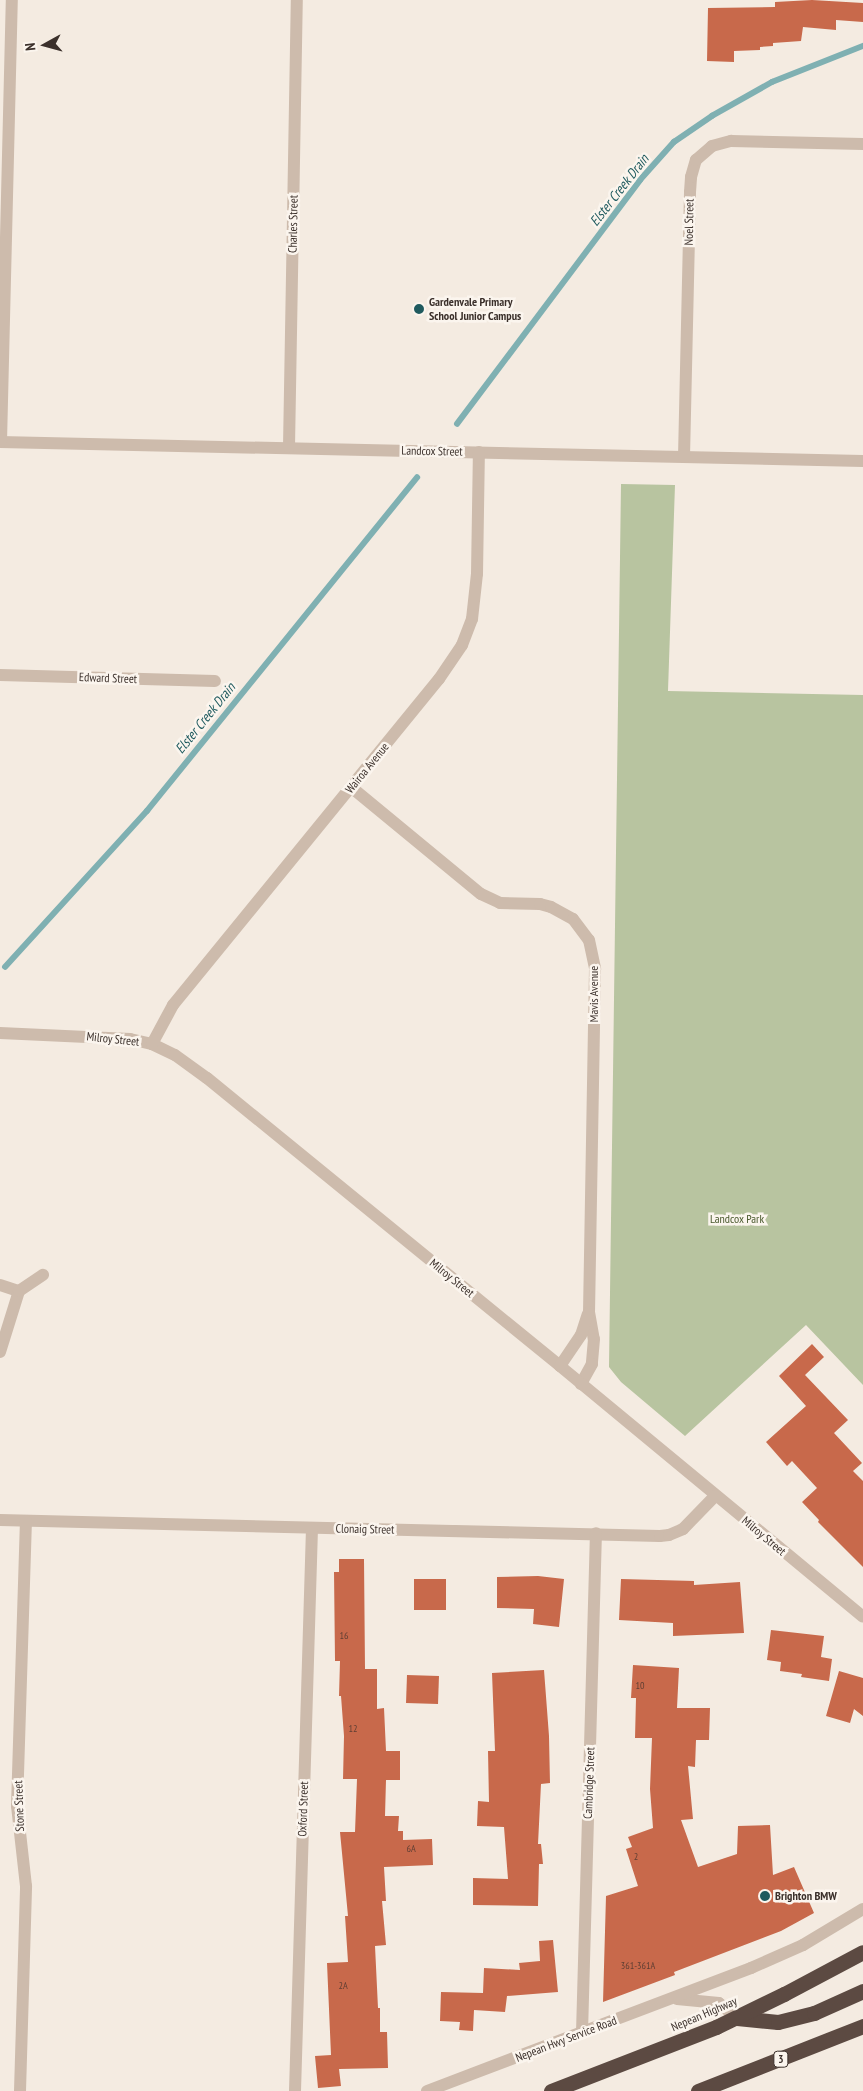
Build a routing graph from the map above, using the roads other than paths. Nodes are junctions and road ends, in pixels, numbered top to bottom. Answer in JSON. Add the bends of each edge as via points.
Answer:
{"nodes":[{"id":1,"x":12,"y":0,"type":"edge"},
{"id":2,"x":297,"y":0,"type":"edge"},
{"id":3,"x":863,"y":144,"type":"edge"},
{"id":4,"x":1,"y":442,"type":"edge"},
{"id":5,"x":288,"y":447,"type":"junction"},
{"id":6,"x":479,"y":452,"type":"junction"},
{"id":7,"x":684,"y":457,"type":"junction"},
{"id":8,"x":863,"y":461,"type":"edge"},
{"id":9,"x":0,"y":675,"type":"edge"},
{"id":10,"x":215,"y":681,"type":"dead end"},
{"id":11,"x":351,"y":787,"type":"junction"},
{"id":12,"x":0,"y":1033,"type":"edge"},
{"id":13,"x":152,"y":1044,"type":"junction"},
{"id":14,"x":43,"y":1275,"type":"dead end"},
{"id":15,"x":0,"y":1285,"type":"edge"},
{"id":16,"x":19,"y":1291,"type":"junction"},
{"id":17,"x":589,"y":1312,"type":"junction"},
{"id":18,"x":0,"y":1352,"type":"edge"},
{"id":19,"x":560,"y":1366,"type":"junction"},
{"id":20,"x":581,"y":1384,"type":"junction"},
{"id":21,"x":716,"y":1496,"type":"junction"},
{"id":22,"x":0,"y":1520,"type":"edge"},
{"id":23,"x":26,"y":1521,"type":"junction"},
{"id":24,"x":312,"y":1528,"type":"junction"},
{"id":25,"x":596,"y":1533,"type":"junction"},
{"id":26,"x":863,"y":1617,"type":"edge"},
{"id":27,"x":863,"y":1909,"type":"edge"},
{"id":28,"x":863,"y":1952,"type":"edge"},
{"id":29,"x":863,"y":1991,"type":"edge"},
{"id":30,"x":670,"y":1999,"type":"junction"},
{"id":31,"x":736,"y":2018,"type":"junction"},
{"id":32,"x":863,"y":2026,"type":"edge"},
{"id":33,"x":582,"y":2032,"type":"junction"},
{"id":34,"x":462,"y":2078,"type":"junction"},
{"id":35,"x":20,"y":2091,"type":"edge"},
{"id":36,"x":295,"y":2091,"type":"edge"},
{"id":37,"x":427,"y":2091,"type":"edge"},
{"id":38,"x":451,"y":2091,"type":"edge"},
{"id":39,"x":551,"y":2091,"type":"edge"},
{"id":40,"x":698,"y":2091,"type":"edge"}],
"edges":[{"from":1,"to":4,"type":"street"},
{"from":2,"to":5,"type":"street","name":"Charles Street"},
{"from":3,"to":7,"type":"street","name":"Noel Street","via":[[731,141],[712,146],[696,160],[690,184]]},
{"from":4,"to":5,"type":"street","name":"Landcox Street"},
{"from":5,"to":6,"type":"street","name":"Landcox Street"},
{"from":6,"to":7,"type":"street","name":"Landcox Street"},
{"from":6,"to":11,"type":"street","name":"Wairoa Avenue","via":[[477,574],[472,619],[462,645],[439,679]]},
{"from":7,"to":8,"type":"street","name":"Landcox Street"},
{"from":9,"to":10,"type":"street","name":"Edward Street"},
{"from":11,"to":13,"type":"street","name":"Wairoa Avenue","via":[[173,1005]]},
{"from":11,"to":17,"type":"street","name":"Mavis Avenue","via":[[481,894],[500,903],[551,907],[573,919],[589,940],[595,969]]},
{"from":12,"to":13,"type":"street","name":"Milroy Street","via":[[109,1037]]},
{"from":13,"to":19,"type":"street","name":"Milroy Street","via":[[175,1055],[207,1078]]},
{"from":14,"to":16,"type":"street"},
{"from":15,"to":16,"type":"street"},
{"from":16,"to":18,"type":"street"},
{"from":17,"to":19,"type":"street","name":"Mavis Avenue","via":[[581,1335]]},
{"from":17,"to":20,"type":"street","name":"Mavis Avenue","via":[[594,1339],[592,1364]]},
{"from":19,"to":20,"type":"street","name":"Milroy Street"},
{"from":20,"to":21,"type":"street","name":"Milroy Street"},
{"from":21,"to":25,"type":"street","name":"Clonaig Street","via":[[683,1529],[668,1535]]},
{"from":21,"to":26,"type":"street","name":"Milroy Street"},
{"from":22,"to":23,"type":"street","name":"Clonaig Street"},
{"from":23,"to":24,"type":"street","name":"Clonaig Street"},
{"from":23,"to":35,"type":"street","name":"Stone Street","via":[[17,1806],[26,1886]]},
{"from":24,"to":25,"type":"street","name":"Clonaig Street"},
{"from":24,"to":36,"type":"street","name":"Oxford Street"},
{"from":25,"to":33,"type":"street","name":"Cambridge Street"},
{"from":27,"to":30,"type":"street","name":"Nepean Hwy Service Road","via":[[776,1958]]},
{"from":28,"to":31,"type":"highway","name":"Nepean Highway"},
{"from":29,"to":31,"type":"highway","via":[[814,2013],[778,2022]]},
{"from":30,"to":31,"type":"street","name":"Nepean Hwy Service Road","via":[[719,2003]]},
{"from":30,"to":33,"type":"street","name":"Nepean Hwy Service Road"},
{"from":31,"to":39,"type":"highway","name":"Nepean Highway"},
{"from":32,"to":40,"type":"highway","number":"3"},
{"from":33,"to":34,"type":"street","name":"Nepean Hwy Service Road"},
{"from":34,"to":37,"type":"street","name":"Nepean Hwy Service Road"},
{"from":34,"to":38,"type":"street","name":"Nepean Hwy Service Road"}]}
